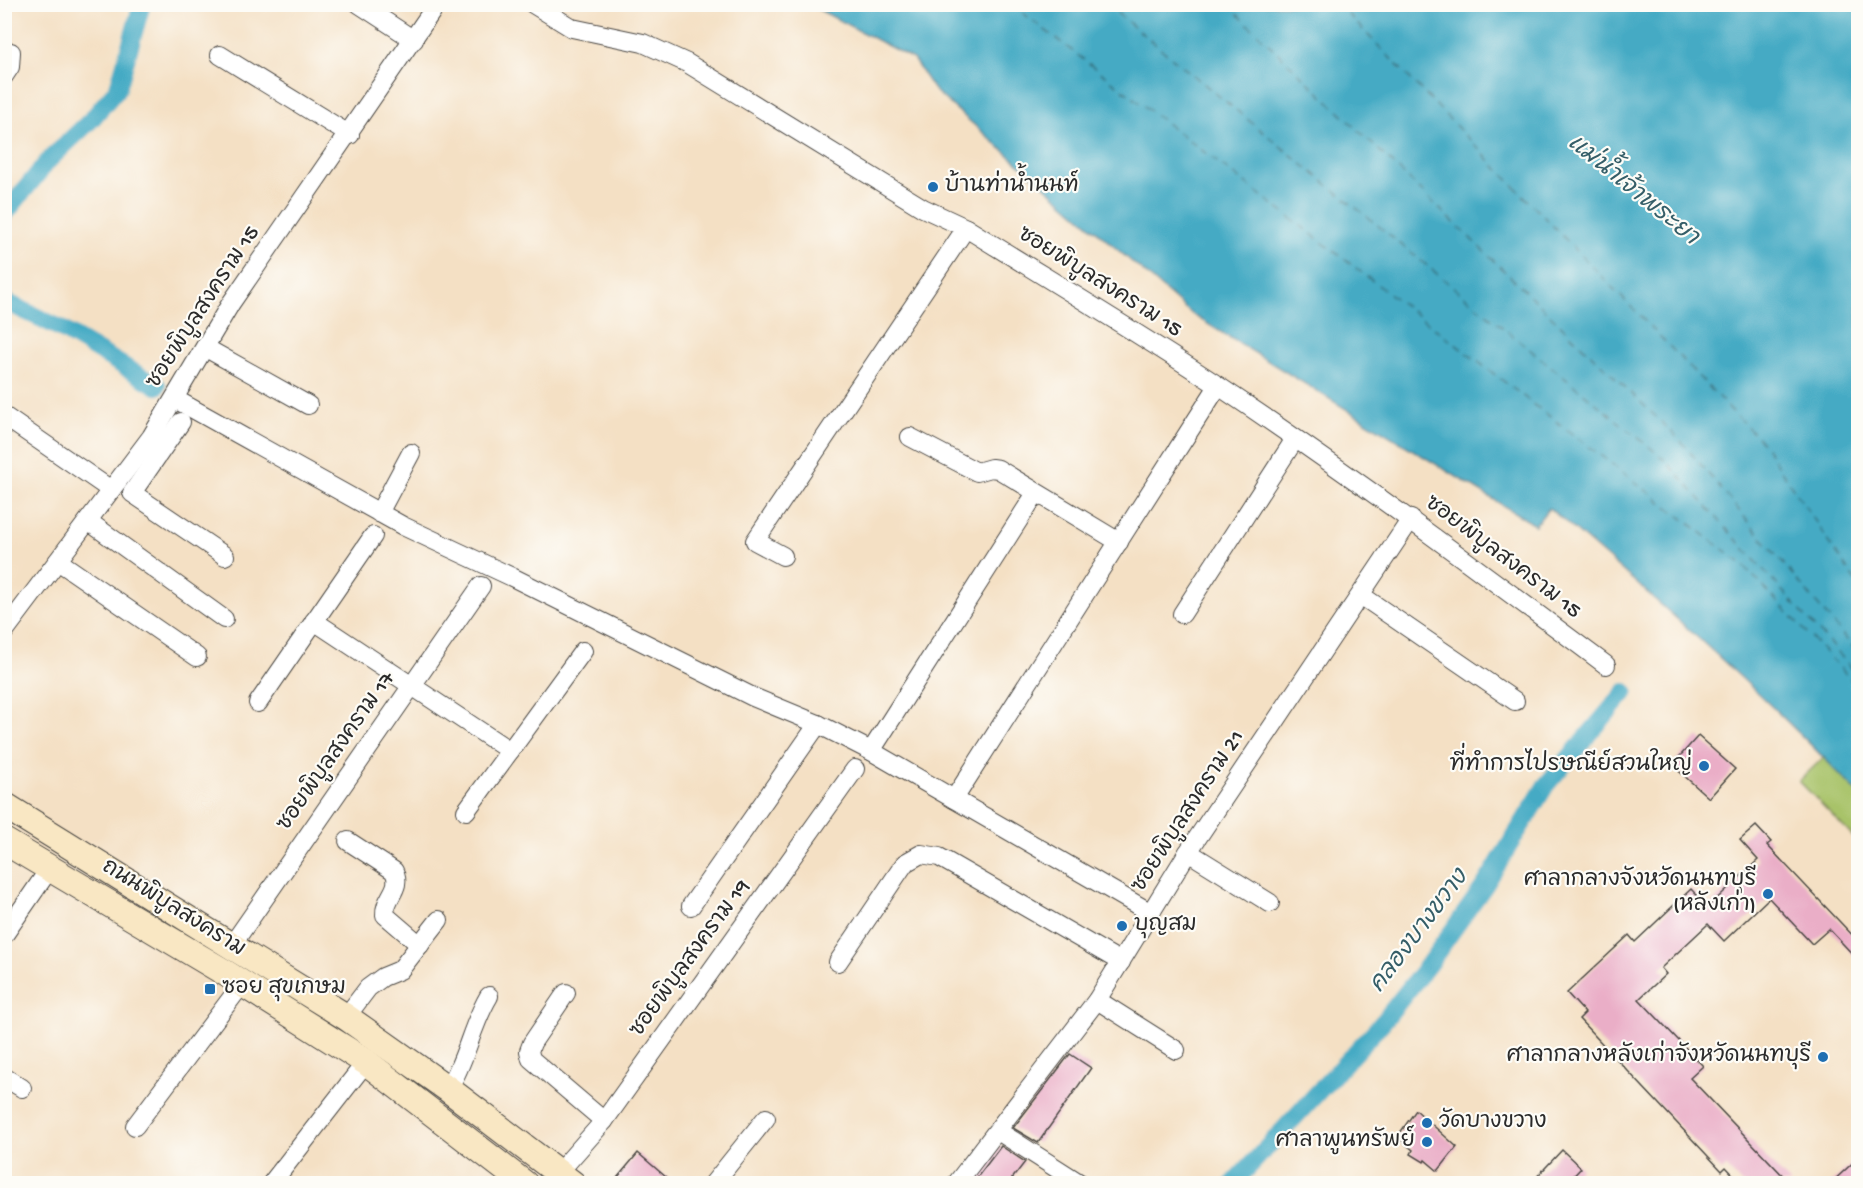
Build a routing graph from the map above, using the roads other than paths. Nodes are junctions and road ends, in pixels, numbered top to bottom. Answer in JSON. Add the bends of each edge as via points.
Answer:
{"nodes":[{"id":1,"x":359,"y":4,"type":"edge"},
{"id":2,"x":437,"y":4,"type":"edge"},
{"id":3,"x":533,"y":4,"type":"edge"},
{"id":4,"x":414,"y":40,"type":"junction"},
{"id":5,"x":10,"y":52,"type":"dead end"},
{"id":6,"x":220,"y":55,"type":"dead end"},
{"id":7,"x":4,"y":76,"type":"edge"},
{"id":8,"x":350,"y":135,"type":"junction"},
{"id":9,"x":966,"y":228,"type":"junction"},
{"id":10,"x":206,"y":348,"type":"junction"},
{"id":11,"x":1218,"y":386,"type":"junction"},
{"id":12,"x":174,"y":399,"type":"junction"},
{"id":13,"x":308,"y":405,"type":"dead end"},
{"id":14,"x":4,"y":416,"type":"edge"},
{"id":15,"x":181,"y":422,"type":"dead end"},
{"id":16,"x":910,"y":437,"type":"dead end"},
{"id":17,"x":1295,"y":439,"type":"junction"},
{"id":18,"x":158,"y":441,"type":"junction"},
{"id":19,"x":411,"y":453,"type":"dead end"},
{"id":20,"x":111,"y":490,"type":"junction"},
{"id":21,"x":1036,"y":493,"type":"junction"},
{"id":22,"x":379,"y":513,"type":"junction"},
{"id":23,"x":1411,"y":519,"type":"junction"},
{"id":24,"x":88,"y":521,"type":"junction"},
{"id":25,"x":373,"y":536,"type":"dead end"},
{"id":26,"x":1119,"y":542,"type":"junction"},
{"id":27,"x":225,"y":556,"type":"dead end"},
{"id":28,"x":783,"y":556,"type":"dead end"},
{"id":29,"x":58,"y":561,"type":"junction"},
{"id":30,"x":481,"y":586,"type":"dead end"},
{"id":31,"x":1362,"y":596,"type":"junction"},
{"id":32,"x":1182,"y":614,"type":"dead end"},
{"id":33,"x":224,"y":619,"type":"dead end"},
{"id":34,"x":314,"y":621,"type":"junction"},
{"id":35,"x":4,"y":632,"type":"edge"},
{"id":36,"x":583,"y":651,"type":"dead end"},
{"id":37,"x":197,"y":657,"type":"dead end"},
{"id":38,"x":1606,"y":666,"type":"dead end"},
{"id":39,"x":412,"y":685,"type":"junction"},
{"id":40,"x":1515,"y":700,"type":"dead end"},
{"id":41,"x":258,"y":703,"type":"dead end"},
{"id":42,"x":818,"y":724,"type":"junction"},
{"id":43,"x":510,"y":751,"type":"junction"},
{"id":44,"x":871,"y":751,"type":"junction"},
{"id":45,"x":855,"y":769,"type":"dead end"},
{"id":46,"x":954,"y":799,"type":"junction"},
{"id":47,"x":4,"y":805,"type":"edge"},
{"id":48,"x":466,"y":811,"type":"dead end"},
{"id":49,"x":348,"y":841,"type":"dead end"},
{"id":50,"x":4,"y":842,"type":"edge"},
{"id":51,"x":1188,"y":852,"type":"junction"},
{"id":52,"x":50,"y":868,"type":"junction"},
{"id":53,"x":1270,"y":903,"type":"dead end"},
{"id":54,"x":692,"y":906,"type":"dead end"},
{"id":55,"x":1151,"y":914,"type":"junction"},
{"id":56,"x":439,"y":920,"type":"dead end"},
{"id":57,"x":4,"y":935,"type":"edge"},
{"id":58,"x":232,"y":945,"type":"junction"},
{"id":59,"x":420,"y":945,"type":"junction"},
{"id":60,"x":838,"y":962,"type":"dead end"},
{"id":61,"x":1121,"y":962,"type":"junction"},
{"id":62,"x":242,"y":984,"type":"junction"},
{"id":63,"x":566,"y":993,"type":"dead end"},
{"id":64,"x":489,"y":996,"type":"dead end"},
{"id":65,"x":1097,"y":1000,"type":"junction"},
{"id":66,"x":346,"y":1017,"type":"junction"},
{"id":67,"x":1176,"y":1050,"type":"dead end"},
{"id":68,"x":366,"y":1062,"type":"junction"},
{"id":69,"x":4,"y":1077,"type":"edge"},
{"id":70,"x":22,"y":1088,"type":"dead end"},
{"id":71,"x":448,"y":1089,"type":"junction"},
{"id":72,"x":766,"y":1118,"type":"dead end"},
{"id":73,"x":604,"y":1120,"type":"junction"},
{"id":74,"x":135,"y":1126,"type":"dead end"},
{"id":75,"x":998,"y":1131,"type":"junction"},
{"id":76,"x":566,"y":1178,"type":"edge"},
{"id":77,"x":513,"y":1180,"type":"edge"},
{"id":78,"x":271,"y":1184,"type":"edge"},
{"id":79,"x":713,"y":1184,"type":"edge"},
{"id":80,"x":956,"y":1184,"type":"edge"},
{"id":81,"x":1081,"y":1184,"type":"edge"}],
"edges":[{"from":1,"to":4,"type":"street"},
{"from":2,"to":4,"type":"street","name":"ซอยพิบูลสงคราม 15"},
{"from":3,"to":9,"type":"street","name":"ซอยพิบูลสงคราม 15","via":[[572,28],[643,43],[687,63],[923,208]]},
{"from":4,"to":8,"type":"street","name":"ซอยพิบูลสงคราม 15"},
{"from":5,"to":7,"type":"street"},
{"from":6,"to":8,"type":"street"},
{"from":8,"to":10,"type":"street","name":"ซอยพิบูลสงคราม 15","via":[[231,303]]},
{"from":9,"to":11,"type":"street","name":"ซอยพิบูลสงคราม 15"},
{"from":9,"to":28,"type":"street","via":[[755,541]]},
{"from":10,"to":12,"type":"street","name":"ซอยพิบูลสงคราม 15"},
{"from":10,"to":13,"type":"street"},
{"from":11,"to":17,"type":"street","name":"ซอยพิบูลสงคราม 15"},
{"from":11,"to":26,"type":"street"},
{"from":12,"to":18,"type":"street","name":"ซอยพิบูลสงคราม 15"},
{"from":12,"to":22,"type":"street"},
{"from":14,"to":20,"type":"street"},
{"from":15,"to":18,"type":"street"},
{"from":16,"to":21,"type":"street","via":[[977,472],[998,469]]},
{"from":17,"to":23,"type":"street","name":"ซอยพิบูลสงคราม 15"},
{"from":17,"to":32,"type":"street"},
{"from":18,"to":20,"type":"street","name":"ซอยพิบูลสงคราม 15"},
{"from":18,"to":27,"type":"street","via":[[132,493]]},
{"from":19,"to":22,"type":"street"},
{"from":20,"to":24,"type":"street","name":"ซอยพิบูลสงคราม 15"},
{"from":21,"to":26,"type":"street"},
{"from":21,"to":44,"type":"street"},
{"from":22,"to":42,"type":"street","via":[[753,697]]},
{"from":23,"to":31,"type":"street","name":"ซอยพิบูลสงคราม 21"},
{"from":23,"to":38,"type":"street","name":"ซอยพิบูลสงคราม 15"},
{"from":24,"to":29,"type":"street","name":"ซอยพิบูลสงคราม 15"},
{"from":24,"to":33,"type":"street"},
{"from":25,"to":34,"type":"street"},
{"from":26,"to":46,"type":"street"},
{"from":29,"to":35,"type":"street","name":"ซอยพิบูลสงคราม 15"},
{"from":29,"to":37,"type":"street"},
{"from":30,"to":39,"type":"street","name":"ซอยพิบูลสงคราม 17"},
{"from":31,"to":40,"type":"street"},
{"from":31,"to":51,"type":"street","name":"ซอยพิบูลสงคราม 21"},
{"from":34,"to":39,"type":"street"},
{"from":34,"to":41,"type":"street"},
{"from":36,"to":43,"type":"street"},
{"from":39,"to":43,"type":"street"},
{"from":39,"to":58,"type":"street","name":"ซอยพิบูลสงคราม 17"},
{"from":42,"to":44,"type":"street"},
{"from":42,"to":54,"type":"street"},
{"from":43,"to":48,"type":"street"},
{"from":44,"to":46,"type":"street"},
{"from":45,"to":73,"type":"street","name":"ซอยพิบูลสงคราม 19"},
{"from":46,"to":55,"type":"street"},
{"from":47,"to":58,"type":"main road","name":"ถนนพิบูลสงคราม"},
{"from":49,"to":59,"type":"street","via":[[394,871],[398,879],[396,890],[385,907],[385,915]]},
{"from":50,"to":52,"type":"main road","name":"ถนนพิบูลสงคราม"},
{"from":51,"to":53,"type":"street"},
{"from":51,"to":55,"type":"street","name":"ซอยพิบูลสงคราม 21"},
{"from":52,"to":57,"type":"street"},
{"from":52,"to":62,"type":"main road","name":"ถนนพิบูลสงคราม"},
{"from":55,"to":61,"type":"street","name":"ซอยพิบูลสงคราม 21"},
{"from":56,"to":59,"type":"street"},
{"from":58,"to":66,"type":"main road","name":"ถนนพิบูลสงคราม"},
{"from":59,"to":66,"type":"street","via":[[400,970],[368,988]]},
{"from":60,"to":61,"type":"street","via":[[905,863],[921,854],[939,857]]},
{"from":61,"to":65,"type":"street","name":"ซอยพิบูลสงคราม 21"},
{"from":62,"to":68,"type":"main road","name":"ถนนพิบูลสงคราม"},
{"from":62,"to":74,"type":"street"},
{"from":63,"to":73,"type":"street","via":[[532,1043],[531,1059]]},
{"from":64,"to":71,"type":"street","via":[[477,1016],[462,1068]]},
{"from":65,"to":67,"type":"street"},
{"from":65,"to":75,"type":"street","name":"ซอยพิบูลสงคราม 21"},
{"from":66,"to":71,"type":"main road","name":"ถนนพิบูลสงคราม"},
{"from":68,"to":77,"type":"main road","name":"ถนนพิบูลสงคราม"},
{"from":68,"to":78,"type":"street"},
{"from":69,"to":70,"type":"street"},
{"from":71,"to":76,"type":"main road","name":"ถนนพิบูลสงคราม"},
{"from":72,"to":79,"type":"street"},
{"from":73,"to":76,"type":"street","name":"ซอยพิบูลสงคราม 19"},
{"from":75,"to":80,"type":"street","name":"ซอยพิบูลสงคราม 21"},
{"from":75,"to":81,"type":"street"}]}
